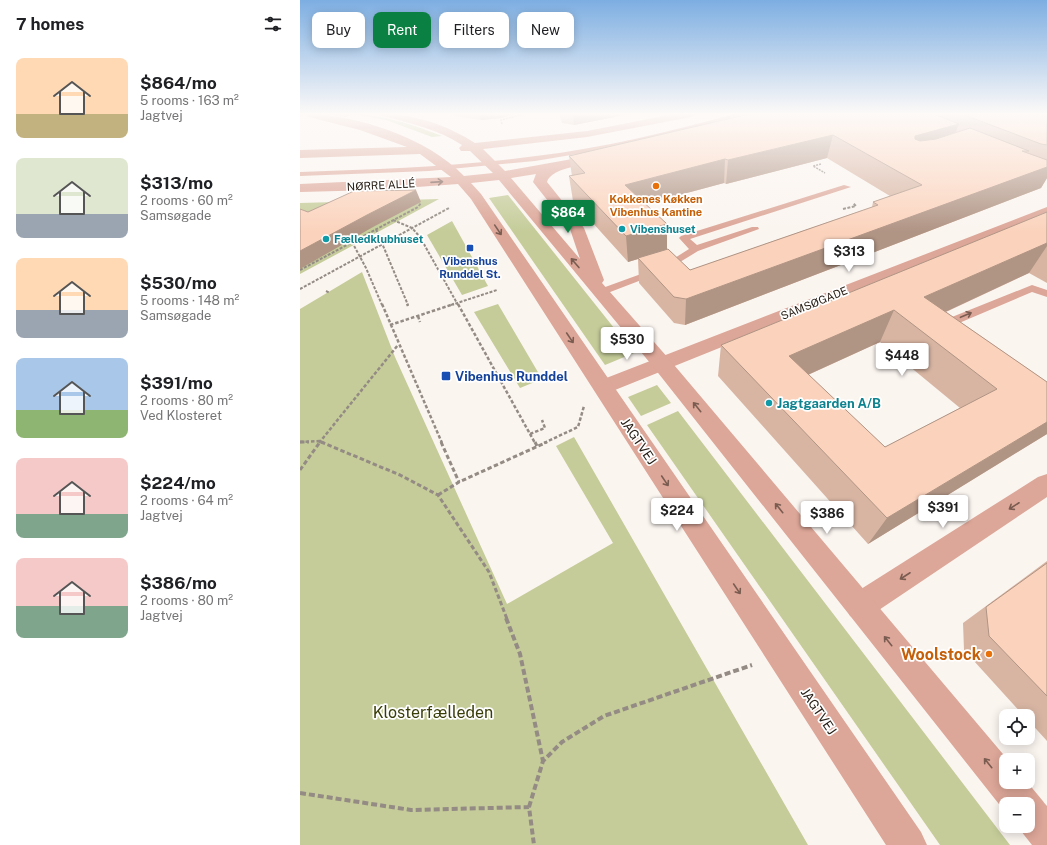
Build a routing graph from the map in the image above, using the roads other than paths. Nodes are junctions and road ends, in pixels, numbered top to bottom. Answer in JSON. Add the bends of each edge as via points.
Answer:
{"nodes":[{"id":1,"x":348,"y":153,"type":"edge"},
{"id":2,"x":380,"y":153,"type":"edge"},
{"id":3,"x":427,"y":153,"type":"edge"},
{"id":4,"x":481,"y":153,"type":"edge"},
{"id":5,"x":523,"y":153,"type":"edge"},
{"id":6,"x":565,"y":153,"type":"edge"},
{"id":7,"x":610,"y":153,"type":"edge"},
{"id":8,"x":300,"y":154,"type":"edge"},
{"id":9,"x":300,"y":162,"type":"edge"},
{"id":10,"x":493,"y":164,"type":"junction"},
{"id":11,"x":449,"y":167,"type":"junction"},
{"id":12,"x":551,"y":169,"type":"junction"},
{"id":13,"x":300,"y":174,"type":"edge"},
{"id":14,"x":504,"y":176,"type":"junction"},
{"id":15,"x":462,"y":180,"type":"junction"},
{"id":16,"x":847,"y":187,"type":"dead end"},
{"id":17,"x":300,"y":188,"type":"edge"},
{"id":18,"x":1047,"y":210,"type":"edge"},
{"id":19,"x":755,"y":229,"type":"dead end"},
{"id":20,"x":694,"y":249,"type":"junction"},
{"id":21,"x":662,"y":269,"type":"edge"},
{"id":22,"x":641,"y":277,"type":"edge"},
{"id":23,"x":601,"y":292,"type":"junction"},
{"id":24,"x":1047,"y":294,"type":"edge"},
{"id":25,"x":945,"y":340,"type":"edge"},
{"id":26,"x":662,"y":364,"type":"junction"},
{"id":27,"x":603,"y":388,"type":"junction"},
{"id":28,"x":1047,"y":484,"type":"edge"},
{"id":29,"x":860,"y":606,"type":"junction"},
{"id":30,"x":1016,"y":797,"type":"edge"},
{"id":31,"x":1035,"y":819,"type":"edge"},
{"id":32,"x":1047,"y":834,"type":"edge"},
{"id":33,"x":908,"y":845,"type":"edge"}],
"edges":[{"from":1,"to":8,"type":"street"},
{"from":2,"to":9,"type":"street"},
{"from":3,"to":11,"type":"street","name":"JAGTVEJ"},
{"from":4,"to":10,"type":"street"},
{"from":5,"to":10,"type":"street"},
{"from":6,"to":10,"type":"lane","name":"NØRRE ALLÉ"},
{"from":7,"to":12,"type":"street","name":"NØRRE ALLÉ"},
{"from":10,"to":11,"type":"lane","name":"NØRRE ALLÉ"},
{"from":10,"to":14,"type":"street"},
{"from":10,"to":15,"type":"street"},
{"from":11,"to":13,"type":"lane","name":"NØRRE ALLÉ"},
{"from":11,"to":15,"type":"street","name":"JAGTVEJ"},
{"from":12,"to":14,"type":"street","name":"NØRRE ALLÉ"},
{"from":12,"to":23,"type":"street","via":[[542,175],[540,182],[577,228]]},
{"from":14,"to":15,"type":"street","name":"NØRRE ALLÉ"},
{"from":23,"to":14,"type":"street","one_way":true},
{"from":17,"to":15,"type":"street","name":"NØRRE ALLÉ","one_way":true},
{"from":15,"to":27,"type":"street","name":"JAGTVEJ","one_way":true,"via":[[476,197]]},
{"from":16,"to":20,"type":"lane","via":[[684,238]]},
{"from":18,"to":26,"type":"street","name":"SAMSØGADE"},
{"from":19,"to":20,"type":"lane"},
{"from":20,"to":21,"type":"lane"},
{"from":22,"to":23,"type":"lane"},
{"from":23,"to":26,"type":"street"},
{"from":25,"to":24,"type":"lane","one_way":true,"via":[[936,328],[1032,288]]},
{"from":26,"to":27,"type":"street","name":"SAMSØGADE"},
{"from":29,"to":26,"type":"street","one_way":true},
{"from":27,"to":33,"type":"street","name":"JAGTVEJ","one_way":true},
{"from":28,"to":29,"type":"street","one_way":true},
{"from":30,"to":29,"type":"street","one_way":true},
{"from":31,"to":32,"type":"street"}]}
